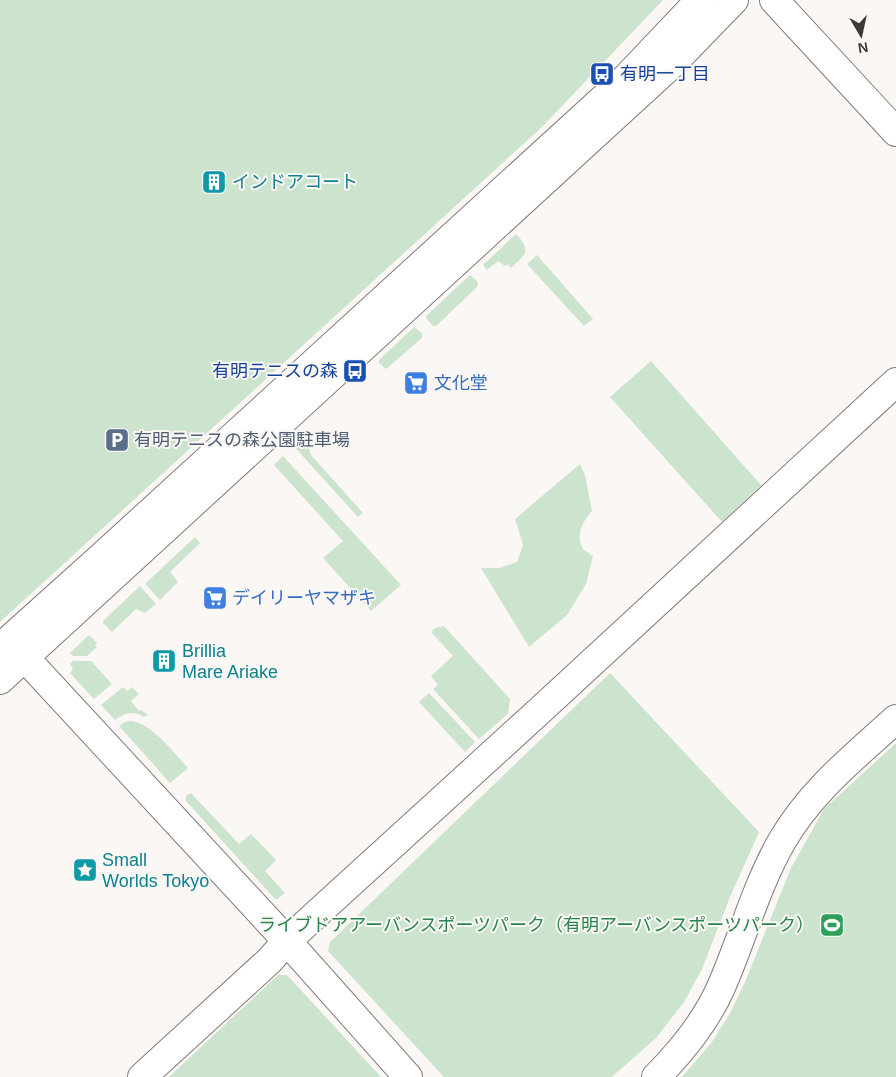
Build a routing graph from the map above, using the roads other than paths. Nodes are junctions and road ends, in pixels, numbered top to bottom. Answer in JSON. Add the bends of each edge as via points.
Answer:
{"nodes":[{"id":1,"x":700,"y":0,"type":"edge"},
{"id":2,"x":734,"y":0,"type":"edge"},
{"id":3,"x":774,"y":0,"type":"edge"},
{"id":4,"x":896,"y":132,"type":"edge"},
{"id":5,"x":896,"y":382,"type":"edge"},
{"id":6,"x":11,"y":649,"type":"edge"},
{"id":7,"x":0,"y":680,"type":"edge"},
{"id":8,"x":896,"y":719,"type":"edge"},
{"id":9,"x":287,"y":941,"type":"junction"},
{"id":10,"x":142,"y":1077,"type":"edge"},
{"id":11,"x":408,"y":1077,"type":"edge"},
{"id":12,"x":656,"y":1077,"type":"edge"}],
"edges":[{"from":1,"to":6,"type":"street","via":[[620,83],[98,560]]},
{"from":2,"to":6,"type":"street","via":[[660,75]]},
{"from":3,"to":4,"type":"street"},
{"from":5,"to":9,"type":"street"},
{"from":6,"to":7,"type":"street"},
{"from":6,"to":9,"type":"street"},
{"from":8,"to":12,"type":"street","via":[[824,784],[782,839],[766,870],[722,986],[684,1048]]},
{"from":9,"to":10,"type":"street"},
{"from":9,"to":11,"type":"street"}]}
